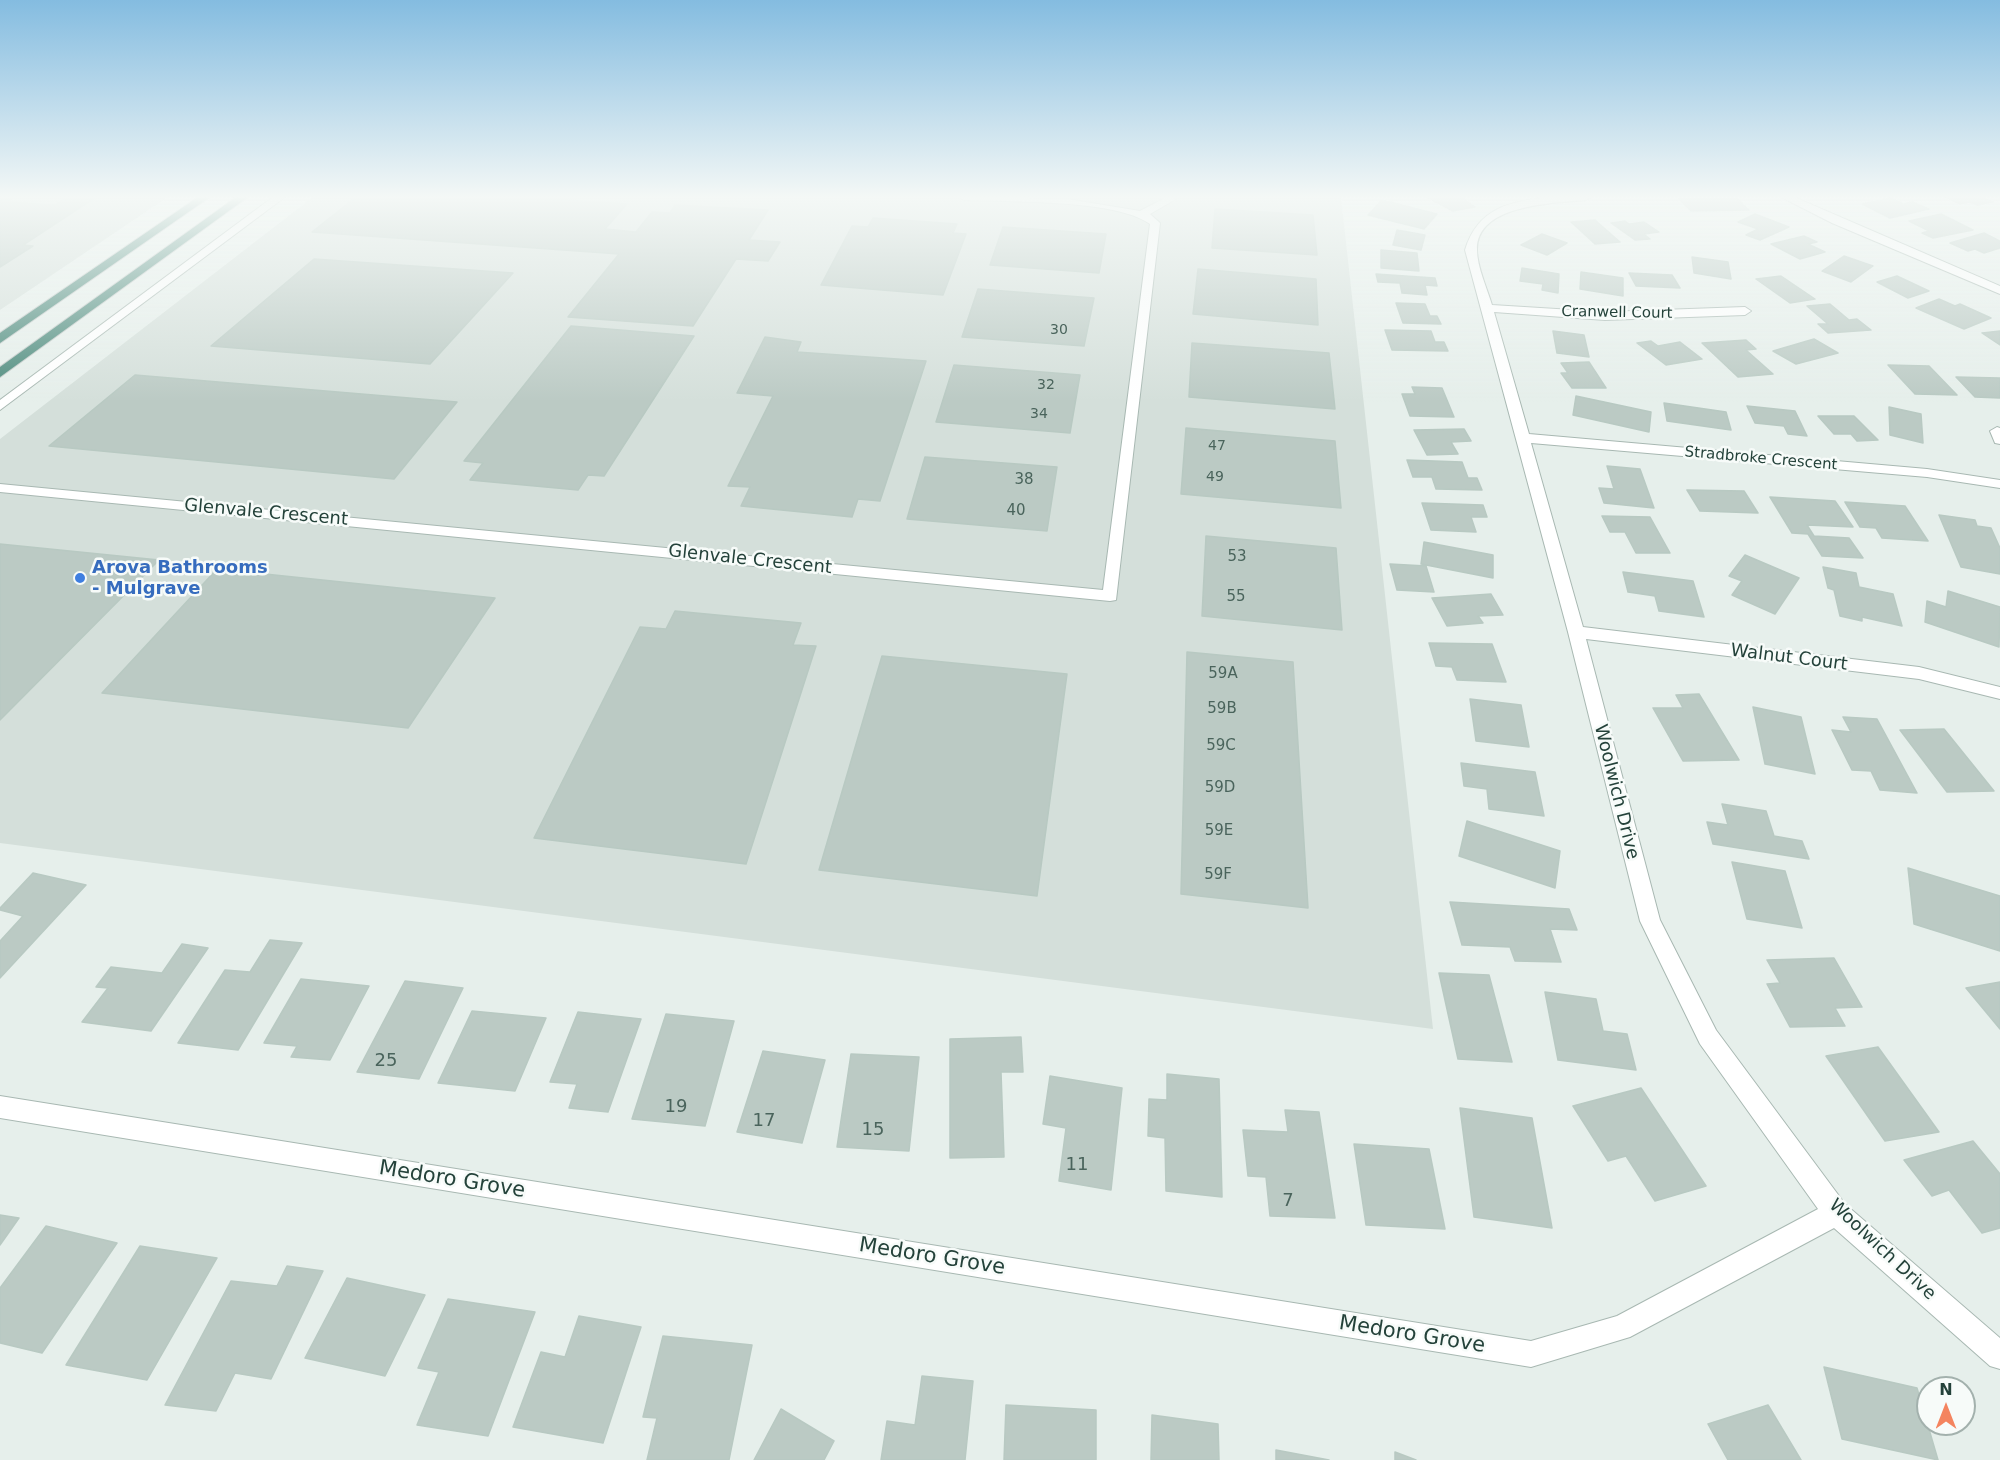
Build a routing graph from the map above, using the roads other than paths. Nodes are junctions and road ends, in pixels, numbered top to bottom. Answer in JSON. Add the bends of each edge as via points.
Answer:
{"nodes":[{"id":1,"x":107,"y":265,"type":"edge"},
{"id":2,"x":149,"y":265,"type":"edge"},
{"id":3,"x":189,"y":265,"type":"edge"},
{"id":4,"x":1150,"y":265,"type":"edge"},
{"id":5,"x":1475,"y":265,"type":"edge"},
{"id":6,"x":1941,"y":265,"type":"edge"},
{"id":7,"x":2000,"y":290,"type":"edge"},
{"id":8,"x":1488,"y":308,"type":"junction"},
{"id":9,"x":1745,"y":312,"type":"dead end"},
{"id":10,"x":0,"y":339,"type":"edge"},
{"id":11,"x":0,"y":373,"type":"edge"},
{"id":12,"x":0,"y":406,"type":"edge"},
{"id":13,"x":1522,"y":438,"type":"junction"},
{"id":14,"x":2000,"y":484,"type":"edge"},
{"id":15,"x":0,"y":488,"type":"edge"},
{"id":16,"x":1576,"y":632,"type":"junction"},
{"id":17,"x":2000,"y":693,"type":"edge"},
{"id":18,"x":0,"y":1107,"type":"edge"},
{"id":19,"x":1836,"y":1213,"type":"junction"},
{"id":20,"x":2000,"y":1356,"type":"edge"}],
"edges":[{"from":1,"to":10,"type":"highway"},
{"from":2,"to":11,"type":"highway"},
{"from":3,"to":12,"type":"street"},
{"from":4,"to":15,"type":"street","name":"Glenvale Crescent","via":[[1110,596]]},
{"from":5,"to":8,"type":"street","name":"Woolwich Drive"},
{"from":6,"to":7,"type":"street"},
{"from":8,"to":9,"type":"street","name":"Cranwell Court","via":[[1605,316]]},
{"from":8,"to":13,"type":"street","name":"Woolwich Drive"},
{"from":13,"to":14,"type":"street","name":"Stradbroke Crescent","via":[[1927,473]]},
{"from":13,"to":16,"type":"street","name":"Woolwich Drive"},
{"from":16,"to":17,"type":"street","name":"Walnut Court","via":[[1919,673]]},
{"from":16,"to":19,"type":"street","name":"Woolwich Drive","via":[[1650,921],[1708,1037]]},
{"from":18,"to":19,"type":"street","name":"Medoro Grove","via":[[1531,1354],[1621,1328]]},
{"from":19,"to":20,"type":"street","name":"Woolwich Drive"}]}
